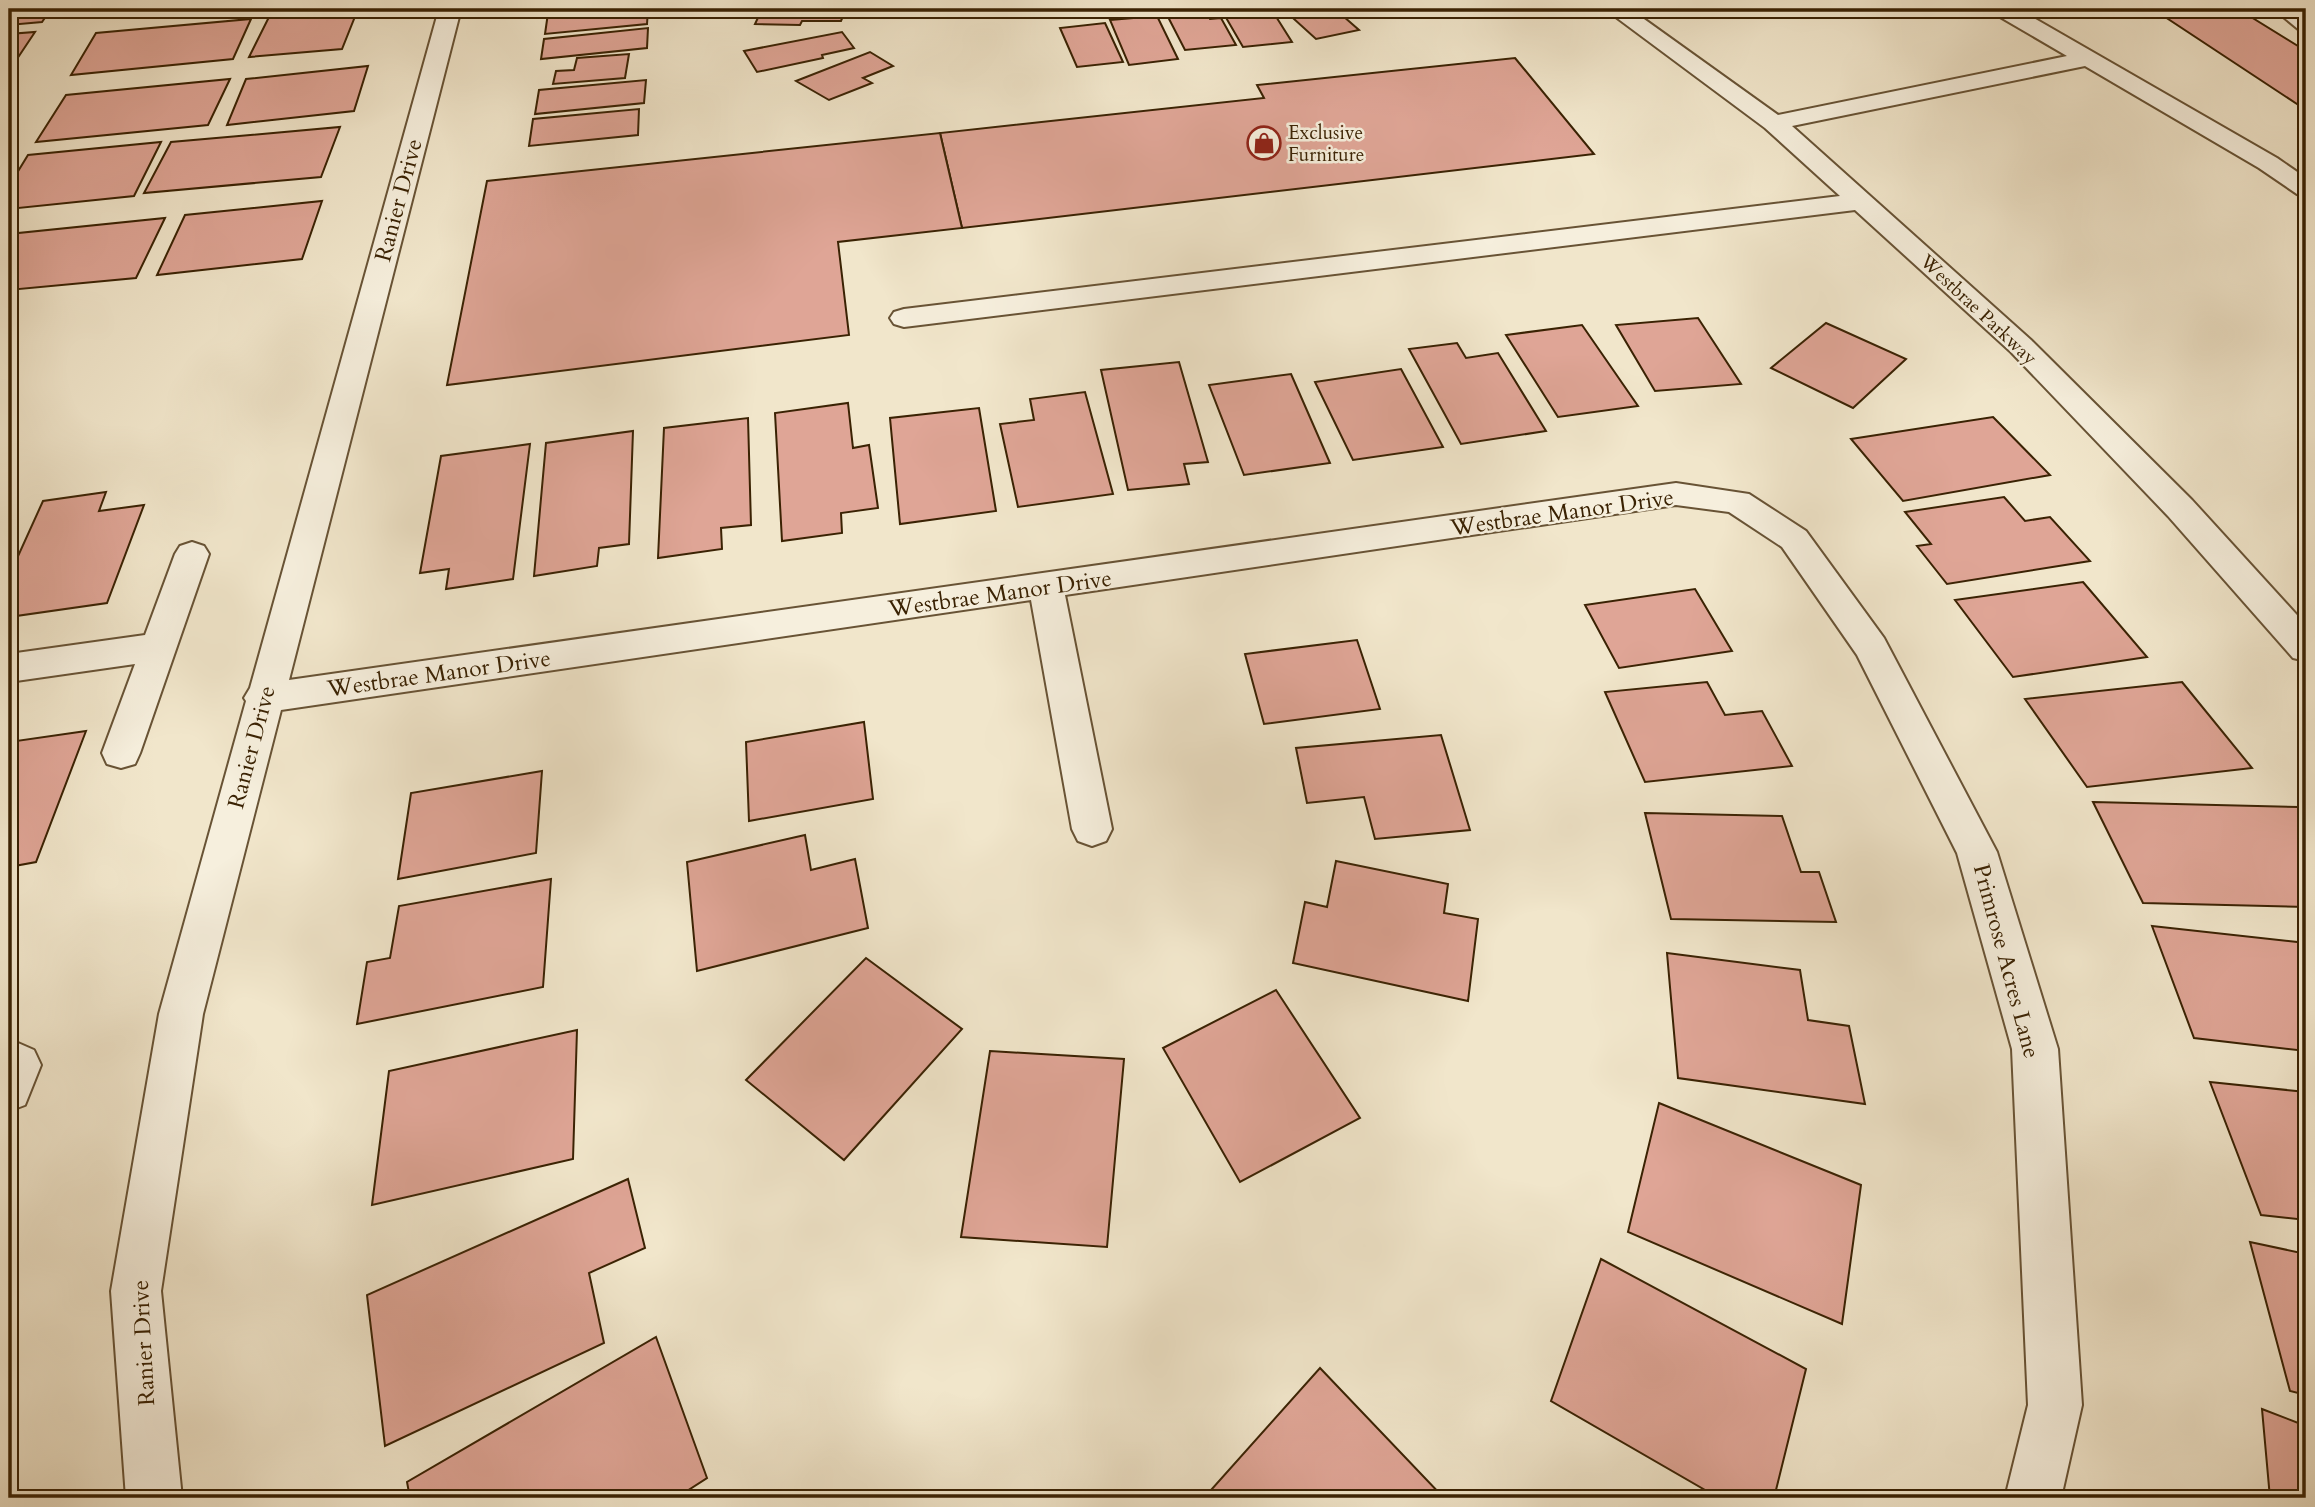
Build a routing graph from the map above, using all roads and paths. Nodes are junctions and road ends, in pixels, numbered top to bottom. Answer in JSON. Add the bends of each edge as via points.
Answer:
{"nodes":[{"id":1,"x":450,"y":9,"type":"edge"},
{"id":2,"x":1616,"y":9,"type":"edge"},
{"id":3,"x":2003,"y":9,"type":"edge"},
{"id":4,"x":2306,"y":14,"type":"edge"},
{"id":5,"x":2306,"y":24,"type":"edge"},
{"id":6,"x":2090,"y":58,"type":"junction"},
{"id":7,"x":1774,"y":123,"type":"junction"},
{"id":8,"x":2306,"y":189,"type":"edge"},
{"id":9,"x":1861,"y":201,"type":"junction"},
{"id":10,"x":904,"y":318,"type":"dead end"},
{"id":11,"x":1737,"y":502,"type":"joint"},
{"id":12,"x":192,"y":554,"type":"dead end"},
{"id":13,"x":1046,"y":586,"type":"junction"},
{"id":14,"x":159,"y":647,"type":"junction"},
{"id":15,"x":2306,"y":648,"type":"edge"},
{"id":16,"x":9,"y":668,"type":"edge"},
{"id":17,"x":264,"y":698,"type":"junction"},
{"id":18,"x":121,"y":752,"type":"dead end"},
{"id":19,"x":1092,"y":829,"type":"dead end"},
{"id":20,"x":154,"y":1498,"type":"edge"},
{"id":21,"x":2033,"y":1498,"type":"edge"}],
"edges":[{"from":1,"to":17,"type":"street","name":"Ranier Drive"},
{"from":2,"to":7,"type":"street","name":"Westbrae Parkway"},
{"from":3,"to":6,"type":"street"},
{"from":4,"to":5,"type":"street","via":[[2292,15]]},
{"from":6,"to":7,"type":"street"},
{"from":6,"to":8,"type":"street"},
{"from":7,"to":9,"type":"street","name":"Westbrae Parkway"},
{"from":9,"to":10,"type":"street"},
{"from":9,"to":15,"type":"street","name":"Westbrae Parkway","via":[[2021,346],[2180,508]]},
{"from":11,"to":13,"type":"street","name":"Westbrae Manor Drive","via":[[1675,494]]},
{"from":11,"to":21,"type":"street","name":"Primrose Acres Lane","via":[[1794,539],[1871,648],[1977,852],[2035,1049],[2055,1405]]},
{"from":12,"to":14,"type":"street"},
{"from":13,"to":17,"type":"street","name":"Westbrae Manor Drive"},
{"from":13,"to":19,"type":"street"},
{"from":14,"to":16,"type":"street"},
{"from":14,"to":18,"type":"street"},
{"from":17,"to":20,"type":"street","name":"Ranier Drive","via":[[181,1014],[136,1292]]}]}
